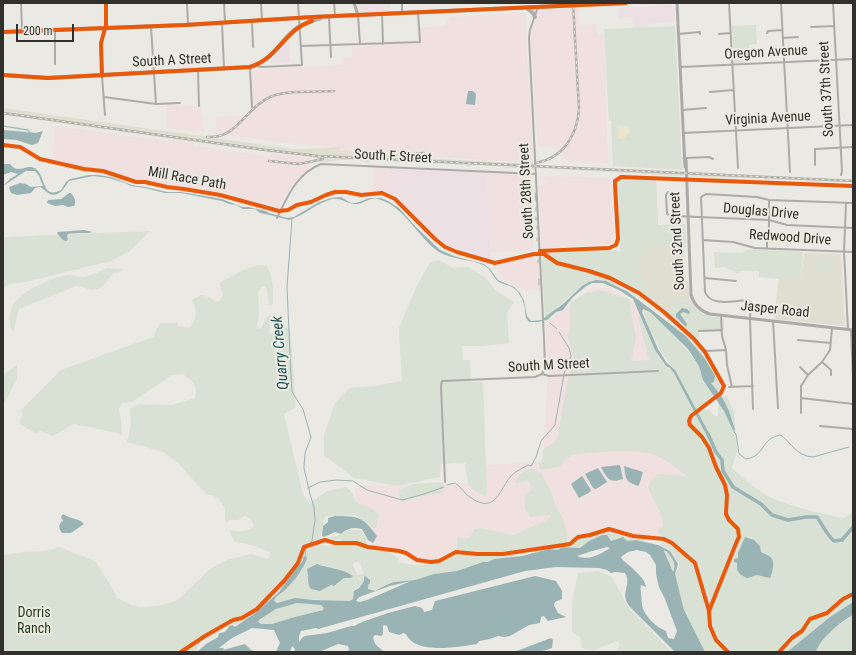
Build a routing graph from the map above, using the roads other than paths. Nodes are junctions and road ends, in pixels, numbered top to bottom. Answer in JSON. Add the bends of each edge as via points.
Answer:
{"nodes":[{"id":1,"x":21,"y":3,"type":"edge"},
{"id":2,"x":106,"y":3,"type":"edge"},
{"id":3,"x":187,"y":3,"type":"edge"},
{"id":4,"x":224,"y":3,"type":"edge"},
{"id":5,"x":261,"y":3,"type":"edge"},
{"id":6,"x":298,"y":3,"type":"edge"},
{"id":7,"x":334,"y":3,"type":"edge"},
{"id":8,"x":354,"y":3,"type":"edge"},
{"id":9,"x":402,"y":3,"type":"edge"},
{"id":10,"x":626,"y":3,"type":"edge"},
{"id":11,"x":677,"y":3,"type":"edge"},
{"id":12,"x":729,"y":3,"type":"edge"},
{"id":13,"x":782,"y":3,"type":"edge"},
{"id":14,"x":833,"y":3,"type":"edge"},
{"id":15,"x":538,"y":5,"type":"edge"},
{"id":16,"x":526,"y":8,"type":"junction"},
{"id":17,"x":402,"y":13,"type":"junction"},
{"id":18,"x":418,"y":13,"type":"junction"},
{"id":19,"x":382,"y":14,"type":"junction"},
{"id":20,"x":358,"y":15,"type":"junction"},
{"id":21,"x":335,"y":16,"type":"junction"},
{"id":22,"x":327,"y":17,"type":"junction"},
{"id":23,"x":534,"y":17,"type":"junction"},
{"id":24,"x":299,"y":19,"type":"junction"},
{"id":25,"x":262,"y":21,"type":"junction"},
{"id":26,"x":252,"y":22,"type":"junction"},
{"id":27,"x":224,"y":23,"type":"junction"},
{"id":28,"x":188,"y":25,"type":"junction"},
{"id":29,"x":300,"y":26,"type":"junction"},
{"id":30,"x":811,"y":26,"type":"dead end"},
{"id":31,"x":834,"y":26,"type":"junction"},
{"id":32,"x":151,"y":27,"type":"junction"},
{"id":33,"x":105,"y":28,"type":"junction"},
{"id":34,"x":55,"y":30,"type":"junction"},
{"id":35,"x":782,"y":30,"type":"junction"},
{"id":36,"x":3,"y":32,"type":"edge"},
{"id":37,"x":22,"y":32,"type":"junction"},
{"id":38,"x":730,"y":33,"type":"junction"},
{"id":39,"x":767,"y":33,"type":"dead end"},
{"id":40,"x":678,"y":34,"type":"junction"},
{"id":41,"x":700,"y":34,"type":"dead end"},
{"id":42,"x":719,"y":34,"type":"dead end"},
{"id":43,"x":798,"y":37,"type":"dead end"},
{"id":44,"x":783,"y":38,"type":"junction"},
{"id":45,"x":360,"y":44,"type":"junction"},
{"id":46,"x":383,"y":44,"type":"junction"},
{"id":47,"x":330,"y":45,"type":"junction"},
{"id":48,"x":301,"y":46,"type":"junction"},
{"id":49,"x":253,"y":47,"type":"dead end"},
{"id":50,"x":331,"y":58,"type":"dead end"},
{"id":51,"x":853,"y":59,"type":"edge"},
{"id":52,"x":836,"y":60,"type":"junction"},
{"id":53,"x":784,"y":63,"type":"junction"},
{"id":54,"x":55,"y":64,"type":"dead end"},
{"id":55,"x":256,"y":65,"type":"junction"},
{"id":56,"x":732,"y":65,"type":"junction"},
{"id":57,"x":250,"y":67,"type":"junction"},
{"id":58,"x":680,"y":67,"type":"junction"},
{"id":59,"x":224,"y":69,"type":"junction"},
{"id":60,"x":198,"y":70,"type":"junction"},
{"id":61,"x":153,"y":73,"type":"junction"},
{"id":62,"x":3,"y":75,"type":"edge"},
{"id":63,"x":102,"y":76,"type":"junction"},
{"id":64,"x":733,"y":90,"type":"junction"},
{"id":65,"x":710,"y":92,"type":"dead end"},
{"id":66,"x":104,"y":97,"type":"junction"},
{"id":67,"x":180,"y":103,"type":"dead end"},
{"id":68,"x":156,"y":104,"type":"junction"},
{"id":69,"x":199,"y":106,"type":"dead end"},
{"id":70,"x":252,"y":107,"type":"dead end"},
{"id":71,"x":706,"y":108,"type":"dead end"},
{"id":72,"x":682,"y":110,"type":"junction"},
{"id":73,"x":104,"y":115,"type":"dead end"},
{"id":74,"x":853,"y":125,"type":"edge"},
{"id":75,"x":839,"y":126,"type":"junction"},
{"id":76,"x":788,"y":128,"type":"junction"},
{"id":77,"x":736,"y":130,"type":"junction"},
{"id":78,"x":683,"y":133,"type":"junction"},
{"id":79,"x":853,"y":147,"type":"edge"},
{"id":80,"x":840,"y":148,"type":"junction"},
{"id":81,"x":684,"y":158,"type":"junction"},
{"id":82,"x":714,"y":158,"type":"dead end"},
{"id":83,"x":815,"y":165,"type":"dead end"},
{"id":84,"x":738,"y":168,"type":"dead end"},
{"id":85,"x":790,"y":172,"type":"dead end"},
{"id":86,"x":536,"y":174,"type":"junction"},
{"id":87,"x":841,"y":174,"type":"dead end"},
{"id":88,"x":668,"y":192,"type":"dead end"},
{"id":89,"x":769,"y":200,"type":"junction"},
{"id":90,"x":846,"y":203,"type":"junction"},
{"id":91,"x":853,"y":203,"type":"edge"},
{"id":92,"x":688,"y":217,"type":"junction"},
{"id":93,"x":702,"y":217,"type":"junction"},
{"id":94,"x":277,"y":218,"type":"dead end"},
{"id":95,"x":769,"y":220,"type":"junction"},
{"id":96,"x":845,"y":227,"type":"junction"},
{"id":97,"x":853,"y":228,"type":"edge"},
{"id":98,"x":703,"y":240,"type":"junction"},
{"id":99,"x":767,"y":248,"type":"junction"},
{"id":100,"x":844,"y":252,"type":"junction"},
{"id":101,"x":853,"y":252,"type":"edge"},
{"id":102,"x":705,"y":278,"type":"junction"},
{"id":103,"x":736,"y":281,"type":"dead end"},
{"id":104,"x":697,"y":307,"type":"joint"},
{"id":105,"x":721,"y":315,"type":"junction"},
{"id":106,"x":750,"y":319,"type":"junction"},
{"id":107,"x":773,"y":321,"type":"junction"},
{"id":108,"x":832,"y":328,"type":"junction"},
{"id":109,"x":722,"y":330,"type":"junction"},
{"id":110,"x":851,"y":330,"type":"edge"},
{"id":111,"x":700,"y":331,"type":"dead end"},
{"id":112,"x":798,"y":340,"type":"dead end"},
{"id":113,"x":831,"y":343,"type":"junction"},
{"id":114,"x":726,"y":350,"type":"junction"},
{"id":115,"x":706,"y":351,"type":"dead end"},
{"id":116,"x":822,"y":362,"type":"junction"},
{"id":117,"x":800,"y":367,"type":"dead end"},
{"id":118,"x":658,"y":371,"type":"dead end"},
{"id":119,"x":542,"y":374,"type":"junction"},
{"id":120,"x":808,"y":375,"type":"junction"},
{"id":121,"x":831,"y":375,"type":"dead end"},
{"id":122,"x":853,"y":376,"type":"edge"},
{"id":123,"x":753,"y":386,"type":"junction"},
{"id":124,"x":729,"y":387,"type":"dead end"},
{"id":125,"x":732,"y":387,"type":"junction"},
{"id":126,"x":801,"y":398,"type":"junction"},
{"id":127,"x":853,"y":404,"type":"edge"},
{"id":128,"x":778,"y":408,"type":"dead end"},
{"id":129,"x":754,"y":409,"type":"dead end"},
{"id":130,"x":801,"y":413,"type":"dead end"},
{"id":131,"x":820,"y":426,"type":"dead end"},
{"id":132,"x":853,"y":429,"type":"edge"},
{"id":133,"x":445,"y":482,"type":"dead end"}],
"edges":[{"from":1,"to":37,"type":"street"},
{"from":2,"to":33,"type":"street"},
{"from":3,"to":28,"type":"street"},
{"from":4,"to":27,"type":"street"},
{"from":5,"to":25,"type":"street"},
{"from":6,"to":24,"type":"street"},
{"from":7,"to":21,"type":"street"},
{"from":8,"to":20,"type":"street"},
{"from":9,"to":17,"type":"street"},
{"from":10,"to":15,"type":"main road"},
{"from":11,"to":40,"type":"street","name":"South 32nd Street"},
{"from":12,"to":38,"type":"street"},
{"from":13,"to":35,"type":"street"},
{"from":14,"to":31,"type":"street","name":"South 37th Street"},
{"from":15,"to":16,"type":"main road"},
{"from":15,"to":23,"type":"street","name":"South 28th Street"},
{"from":16,"to":18,"type":"main road"},
{"from":16,"to":23,"type":"main road"},
{"from":17,"to":18,"type":"main road"},
{"from":17,"to":19,"type":"main road"},
{"from":18,"to":46,"type":"street","via":[[420,42]]},
{"from":19,"to":20,"type":"main road"},
{"from":19,"to":46,"type":"street"},
{"from":20,"to":21,"type":"main road"},
{"from":20,"to":45,"type":"street"},
{"from":21,"to":22,"type":"main road"},
{"from":22,"to":24,"type":"main road"},
{"from":22,"to":29,"type":"main road","name":"South A Street"},
{"from":22,"to":47,"type":"street"},
{"from":23,"to":86,"type":"street","name":"South 28th Street","via":[[529,38]]},
{"from":24,"to":25,"type":"main road"},
{"from":24,"to":29,"type":"street"},
{"from":25,"to":26,"type":"main road"},
{"from":26,"to":27,"type":"main road"},
{"from":26,"to":49,"type":"street"},
{"from":27,"to":28,"type":"main road"},
{"from":27,"to":59,"type":"street"},
{"from":28,"to":32,"type":"main road"},
{"from":29,"to":48,"type":"street"},
{"from":29,"to":55,"type":"main road","name":"South A Street","via":[[272,55]]},
{"from":30,"to":31,"type":"street"},
{"from":31,"to":52,"type":"street","name":"South 37th Street"},
{"from":32,"to":33,"type":"main road"},
{"from":32,"to":61,"type":"street"},
{"from":33,"to":34,"type":"main road"},
{"from":33,"to":63,"type":"street","via":[[101,43]]},
{"from":34,"to":37,"type":"main road"},
{"from":34,"to":54,"type":"street"},
{"from":35,"to":39,"type":"street"},
{"from":35,"to":44,"type":"street"},
{"from":36,"to":37,"type":"main road"},
{"from":38,"to":42,"type":"street"},
{"from":38,"to":56,"type":"street"},
{"from":40,"to":41,"type":"street"},
{"from":40,"to":58,"type":"street","name":"South 32nd Street"},
{"from":43,"to":44,"type":"street"},
{"from":44,"to":53,"type":"street"},
{"from":45,"to":46,"type":"street"},
{"from":45,"to":47,"type":"street"},
{"from":47,"to":48,"type":"street"},
{"from":47,"to":50,"type":"street"},
{"from":48,"to":55,"type":"street","via":[[302,65]]},
{"from":51,"to":52,"type":"street","name":"Oregon Avenue"},
{"from":52,"to":53,"type":"street","name":"Oregon Avenue"},
{"from":52,"to":75,"type":"street","name":"South 37th Street"},
{"from":53,"to":56,"type":"street","name":"Oregon Avenue"},
{"from":53,"to":76,"type":"street"},
{"from":55,"to":57,"type":"main road","name":"South A Street"},
{"from":56,"to":58,"type":"street","name":"Oregon Avenue"},
{"from":56,"to":64,"type":"street"},
{"from":57,"to":59,"type":"main road","name":"South A Street"},
{"from":57,"to":70,"type":"street"},
{"from":58,"to":72,"type":"street","name":"South 32nd Street"},
{"from":59,"to":60,"type":"main road","name":"South A Street"},
{"from":60,"to":61,"type":"main road","name":"South A Street"},
{"from":60,"to":69,"type":"street"},
{"from":61,"to":63,"type":"main road","name":"South A Street"},
{"from":61,"to":68,"type":"street"},
{"from":62,"to":63,"type":"main road","name":"South A Street","via":[[42,78]]},
{"from":63,"to":66,"type":"street"},
{"from":64,"to":65,"type":"street"},
{"from":64,"to":77,"type":"street"},
{"from":66,"to":68,"type":"street"},
{"from":66,"to":73,"type":"street"},
{"from":67,"to":68,"type":"street"},
{"from":71,"to":72,"type":"street"},
{"from":72,"to":78,"type":"street","name":"South 32nd Street"},
{"from":74,"to":75,"type":"street","name":"Virginia Avenue"},
{"from":75,"to":76,"type":"street","name":"Virginia Avenue"},
{"from":75,"to":80,"type":"street","name":"South 37th Street"},
{"from":76,"to":77,"type":"street","name":"Virginia Avenue"},
{"from":76,"to":85,"type":"street"},
{"from":77,"to":78,"type":"street","name":"Virginia Avenue"},
{"from":77,"to":84,"type":"street"},
{"from":78,"to":81,"type":"street","name":"South 32nd Street"},
{"from":79,"to":80,"type":"street"},
{"from":80,"to":83,"type":"street","via":[[815,149]]},
{"from":80,"to":87,"type":"street","name":"South 37th Street"},
{"from":81,"to":82,"type":"street"},
{"from":81,"to":92,"type":"street","name":"South 32nd Street"},
{"from":86,"to":94,"type":"street","name":"South F Street","via":[[321,164],[310,169],[295,184]]},
{"from":86,"to":119,"type":"street","name":"South 28th Street","via":[[545,367]]},
{"from":88,"to":92,"type":"street","name":"Douglas Drive","via":[[667,214]]},
{"from":89,"to":90,"type":"street"},
{"from":89,"to":93,"type":"street","via":[[757,197],[703,195]]},
{"from":89,"to":95,"type":"street"},
{"from":90,"to":91,"type":"street"},
{"from":90,"to":96,"type":"street"},
{"from":92,"to":93,"type":"street","name":"Douglas Drive"},
{"from":92,"to":104,"type":"street","name":"South 32nd Street","via":[[692,295]]},
{"from":93,"to":95,"type":"street","name":"Douglas Drive"},
{"from":93,"to":98,"type":"street"},
{"from":95,"to":96,"type":"street","name":"Douglas Drive","via":[[787,225]]},
{"from":95,"to":99,"type":"street"},
{"from":96,"to":97,"type":"street","name":"Douglas Drive"},
{"from":96,"to":100,"type":"street"},
{"from":98,"to":99,"type":"street","name":"Redwood Drive"},
{"from":98,"to":102,"type":"street"},
{"from":99,"to":100,"type":"street","name":"Redwood Drive"},
{"from":100,"to":101,"type":"street","name":"Redwood Drive"},
{"from":100,"to":110,"type":"street"},
{"from":102,"to":103,"type":"street"},
{"from":102,"to":106,"type":"street","via":[[707,297],[712,300],[751,302]]},
{"from":104,"to":105,"type":"street","name":"Jasper Road","via":[[706,313]]},
{"from":105,"to":106,"type":"street","name":"Jasper Road"},
{"from":105,"to":109,"type":"street"},
{"from":106,"to":107,"type":"street","name":"Jasper Road"},
{"from":106,"to":123,"type":"street"},
{"from":107,"to":108,"type":"street","name":"Jasper Road"},
{"from":107,"to":128,"type":"street"},
{"from":108,"to":110,"type":"street","name":"Jasper Road"},
{"from":108,"to":113,"type":"street"},
{"from":109,"to":111,"type":"street"},
{"from":109,"to":114,"type":"street"},
{"from":110,"to":122,"type":"street"},
{"from":112,"to":113,"type":"street"},
{"from":113,"to":116,"type":"street","via":[[830,350]]},
{"from":114,"to":115,"type":"street"},
{"from":114,"to":125,"type":"street"},
{"from":116,"to":120,"type":"street"},
{"from":116,"to":121,"type":"street","via":[[831,370]]},
{"from":117,"to":120,"type":"street"},
{"from":118,"to":119,"type":"street","name":"South M Street","via":[[549,376]]},
{"from":119,"to":133,"type":"street","name":"South M Street","via":[[535,377],[442,381]]},
{"from":120,"to":126,"type":"street","via":[[801,386]]},
{"from":123,"to":125,"type":"street"},
{"from":123,"to":129,"type":"street"},
{"from":124,"to":125,"type":"street"},
{"from":126,"to":127,"type":"street"},
{"from":126,"to":130,"type":"street"},
{"from":131,"to":132,"type":"street"}]}
